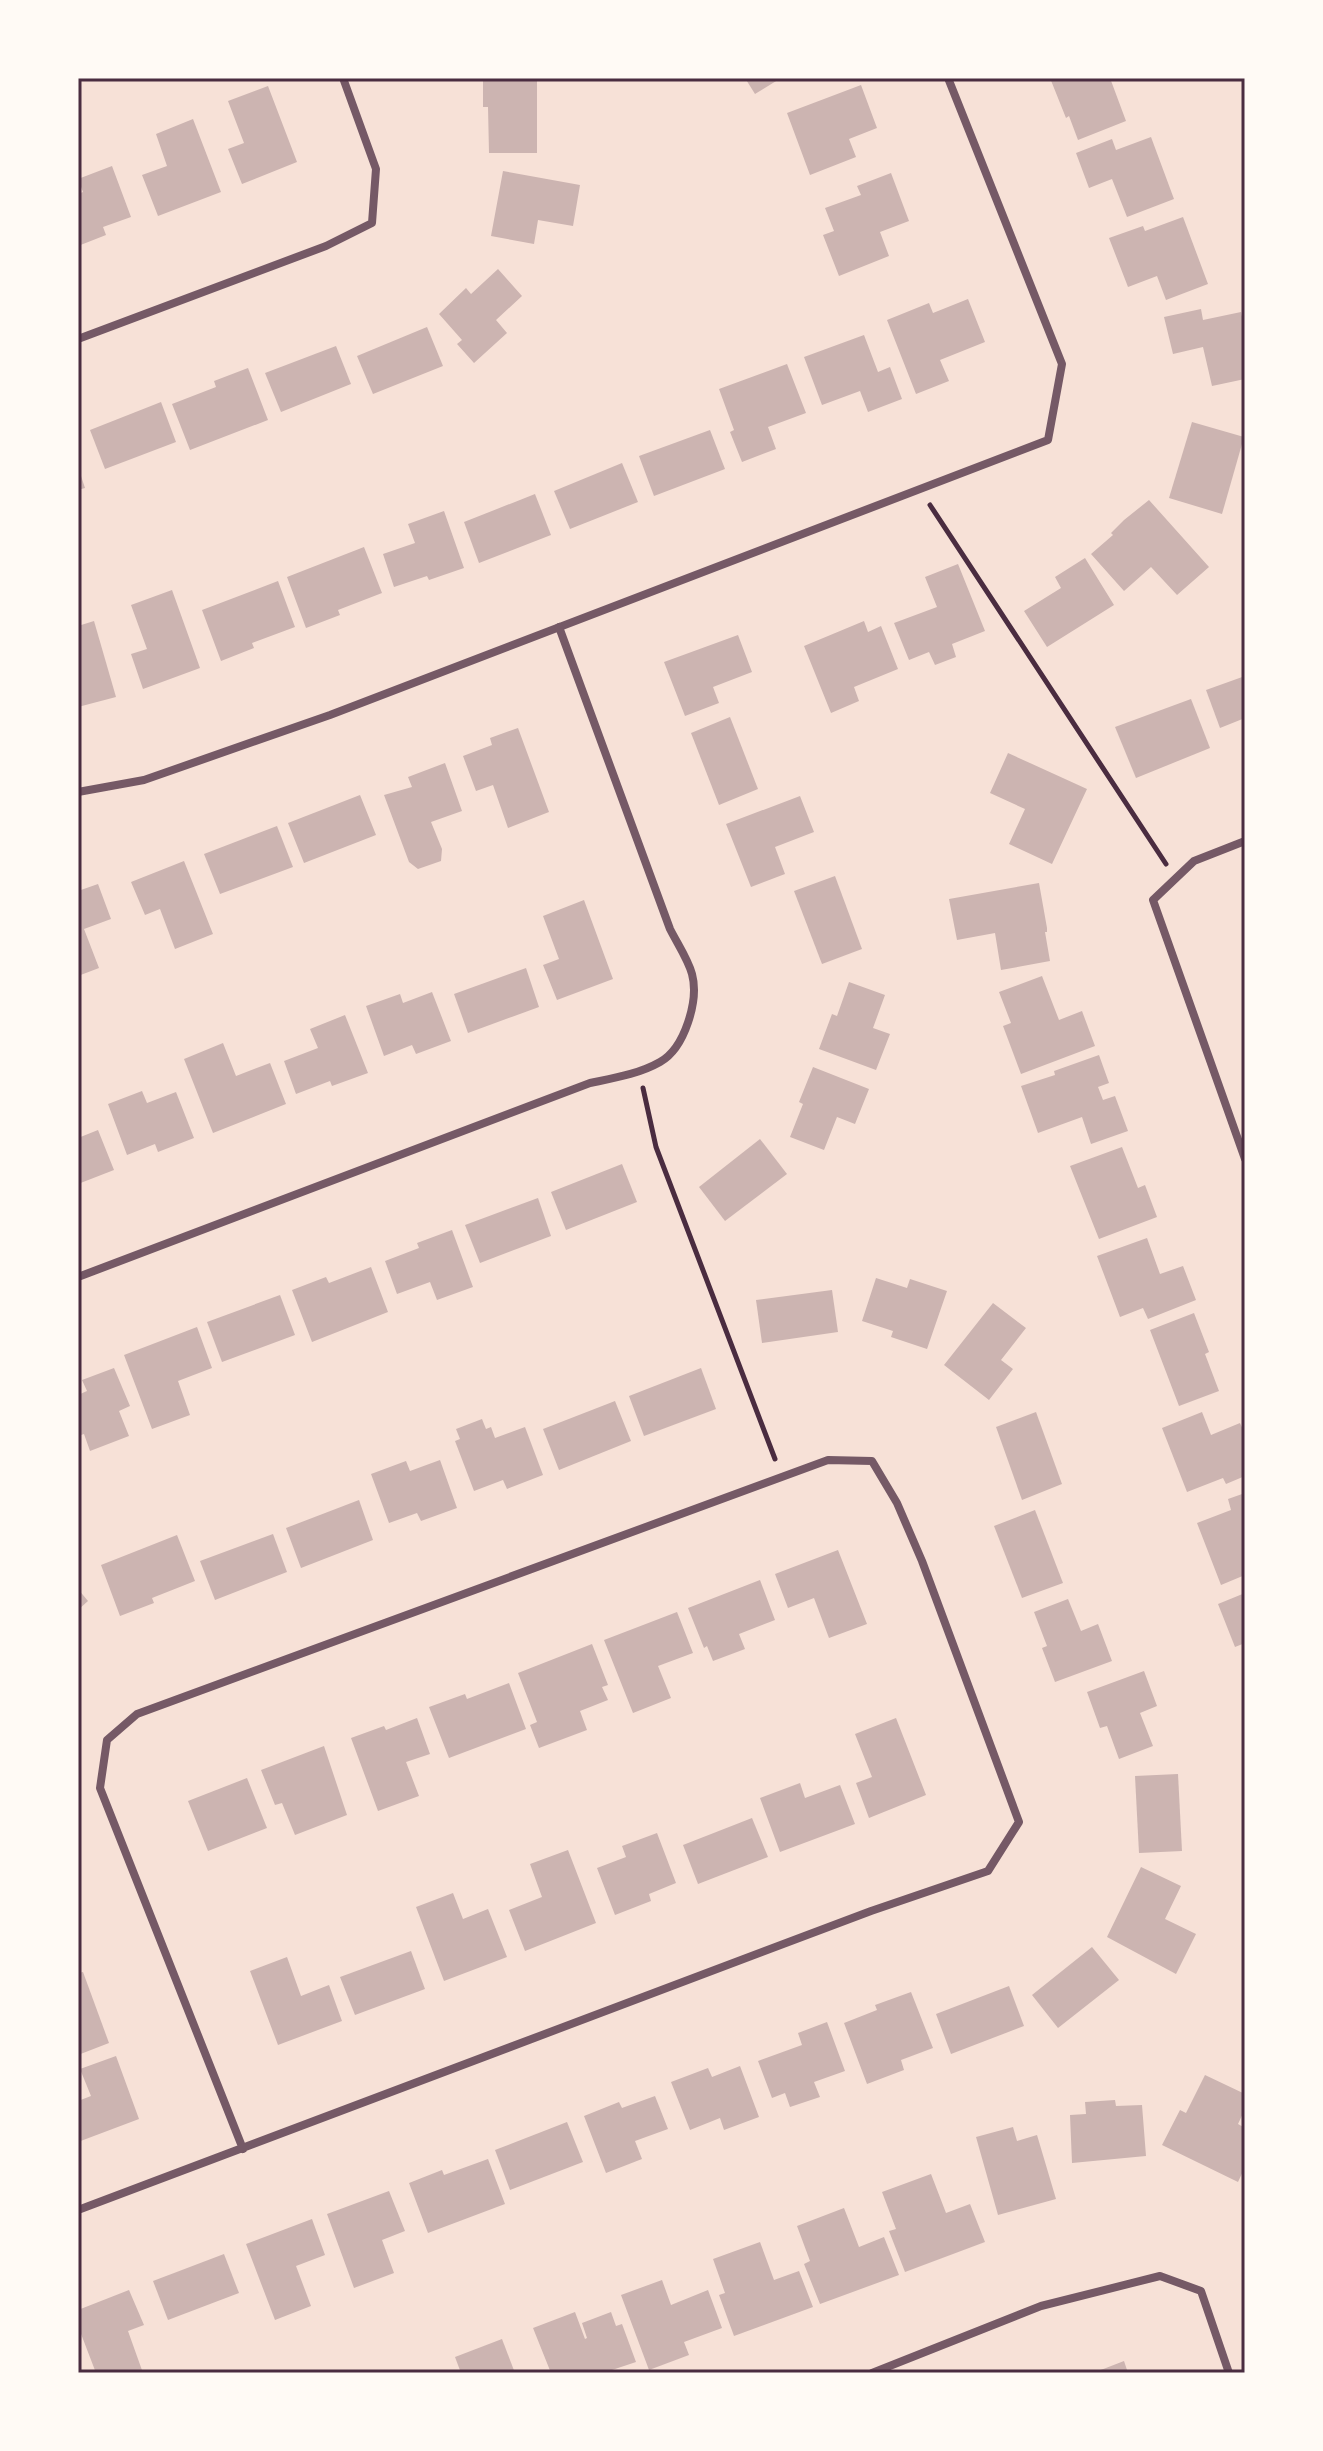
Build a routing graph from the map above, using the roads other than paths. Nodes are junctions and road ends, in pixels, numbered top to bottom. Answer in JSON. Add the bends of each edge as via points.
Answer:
{"nodes":[{"id":1,"x":343,"y":78,"type":"edge"},
{"id":2,"x":948,"y":78,"type":"edge"},
{"id":3,"x":78,"y":339,"type":"edge"},
{"id":4,"x":559,"y":627,"type":"junction"},
{"id":5,"x":78,"y":792,"type":"edge"},
{"id":6,"x":1245,"y":841,"type":"edge"},
{"id":7,"x":1245,"y":1159,"type":"edge"},
{"id":8,"x":78,"y":1277,"type":"edge"},
{"id":9,"x":243,"y":2149,"type":"junction"},
{"id":10,"x":78,"y":2210,"type":"edge"},
{"id":11,"x":872,"y":2373,"type":"edge"},
{"id":12,"x":1229,"y":2373,"type":"edge"}],
"edges":[{"from":1,"to":3,"type":"street","via":[[376,169],[372,223],[326,246]]},
{"from":2,"to":4,"type":"street","via":[[1062,364],[1048,440]]},
{"from":4,"to":5,"type":"street","via":[[144,780]]},
{"from":4,"to":8,"type":"street","via":[[670,929],[692,974],[693,1009],[683,1035],[664,1060],[640,1071],[590,1083]]},
{"from":6,"to":7,"type":"street","via":[[1194,861],[1153,900]]},
{"from":9,"to":9,"type":"street","via":[[100,1788],[107,1740],[137,1714],[781,1477],[828,1460],[872,1461],[922,1561],[1019,1822],[988,1871]]},
{"from":9,"to":10,"type":"street"},
{"from":11,"to":12,"type":"street","via":[[1041,2306],[1160,2276],[1201,2291]]}]}
